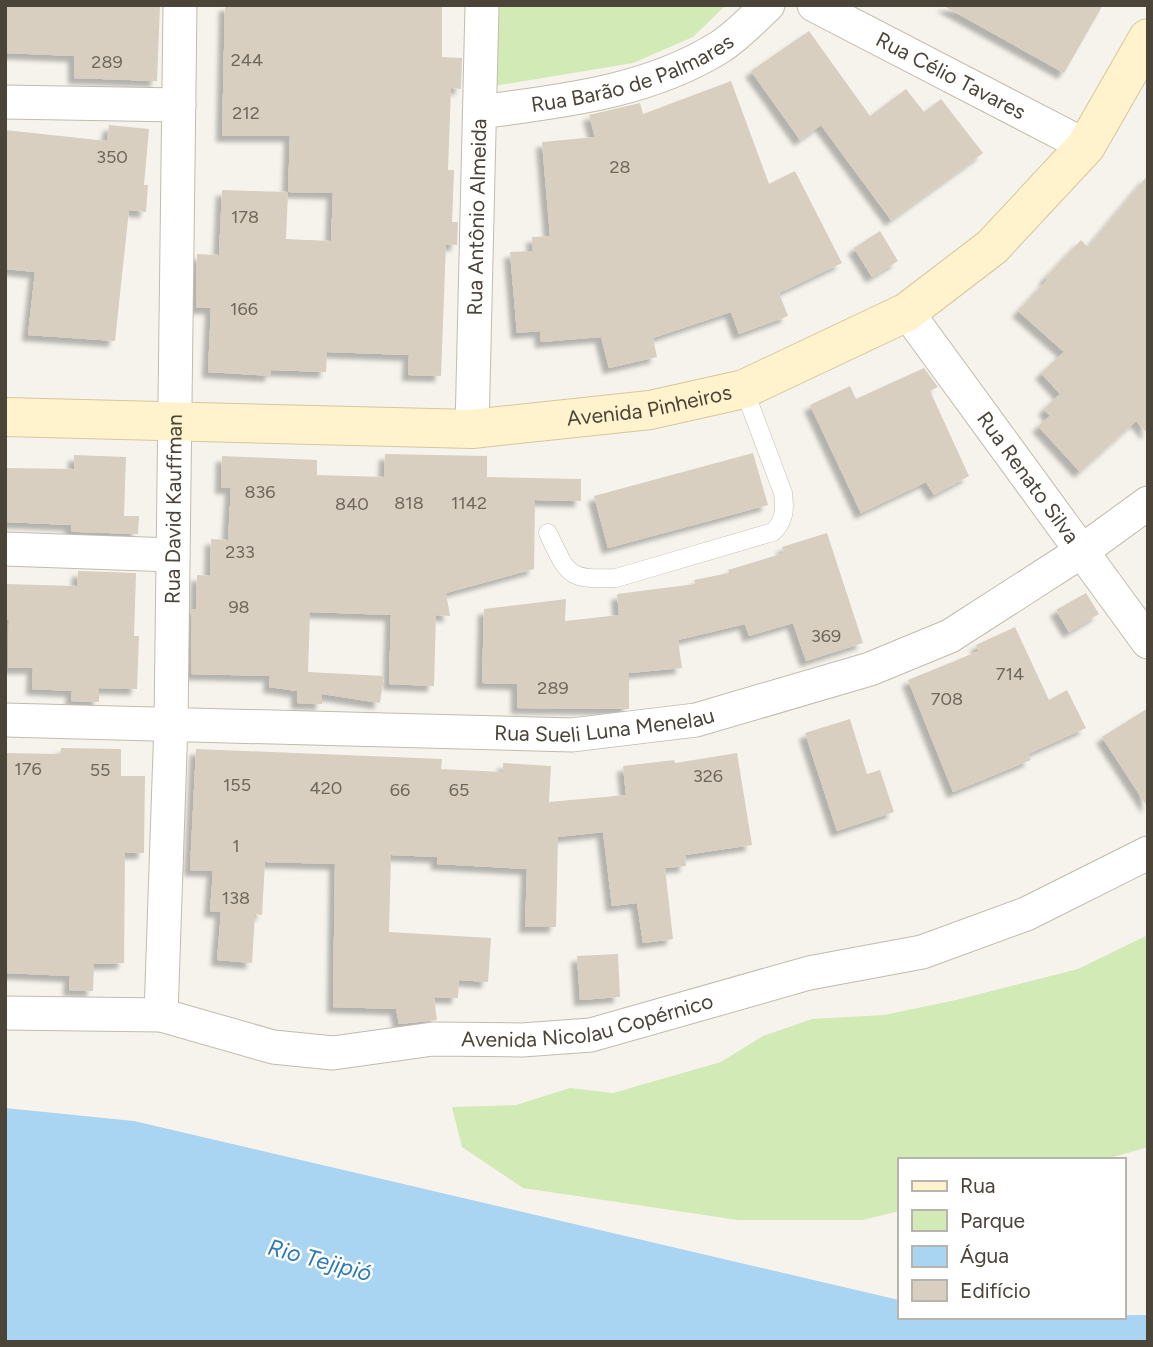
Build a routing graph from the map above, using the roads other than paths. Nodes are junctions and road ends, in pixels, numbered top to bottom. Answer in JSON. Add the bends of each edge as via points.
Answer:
{"nodes":[{"id":1,"x":180,"y":5,"type":"edge"},
{"id":2,"x":482,"y":5,"type":"edge"},
{"id":3,"x":768,"y":5,"type":"edge"},
{"id":4,"x":814,"y":5,"type":"edge"},
{"id":5,"x":1148,"y":38,"type":"edge"},
{"id":6,"x":5,"y":102,"type":"edge"},
{"id":7,"x":179,"y":105,"type":"junction"},
{"id":8,"x":480,"y":112,"type":"junction"},
{"id":9,"x":1086,"y":146,"type":"junction"},
{"id":10,"x":907,"y":312,"type":"junction"},
{"id":11,"x":744,"y":388,"type":"junction"},
{"id":12,"x":5,"y":417,"type":"edge"},
{"id":13,"x":174,"y":422,"type":"junction"},
{"id":14,"x":472,"y":429,"type":"junction"},
{"id":15,"x":1148,"y":503,"type":"edge"},
{"id":16,"x":548,"y":533,"type":"dead end"},
{"id":17,"x":5,"y":549,"type":"edge"},
{"id":18,"x":1082,"y":551,"type":"junction"},
{"id":19,"x":173,"y":555,"type":"junction"},
{"id":20,"x":1148,"y":642,"type":"edge"},
{"id":21,"x":5,"y":720,"type":"edge"},
{"id":22,"x":171,"y":722,"type":"junction"},
{"id":23,"x":1148,"y":853,"type":"edge"},
{"id":24,"x":5,"y":1013,"type":"edge"},
{"id":25,"x":161,"y":1015,"type":"junction"}],
"edges":[{"from":1,"to":7,"type":"street","name":"Rua David Kauffman"},
{"from":2,"to":8,"type":"street","name":"Rua Antônio Almeida"},
{"from":3,"to":8,"type":"street","name":"Rua Barão de Palmares","via":[[722,46],[676,71],[609,92]]},
{"from":4,"to":9,"type":"street","name":"Rua Célio Tavares"},
{"from":5,"to":9,"type":"street","name":"Avenida Pinheiros"},
{"from":6,"to":7,"type":"street"},
{"from":7,"to":13,"type":"street","name":"Rua David Kauffman"},
{"from":8,"to":14,"type":"street","name":"Rua Antônio Almeida"},
{"from":9,"to":10,"type":"street","name":"Avenida Pinheiros","via":[[992,247]]},
{"from":10,"to":11,"type":"street","name":"Avenida Pinheiros"},
{"from":10,"to":18,"type":"street","name":"Rua Renato Silva"},
{"from":11,"to":14,"type":"street","name":"Avenida Pinheiros","via":[[650,410]]},
{"from":11,"to":16,"type":"lane","via":[[783,493],[785,511],[773,532],[617,578],[596,579],[565,569]]},
{"from":12,"to":13,"type":"street","name":"Avenida Pinheiros"},
{"from":13,"to":14,"type":"street","name":"Avenida Pinheiros"},
{"from":13,"to":19,"type":"street","name":"Rua David Kauffman"},
{"from":15,"to":18,"type":"street","name":"Rua Sueli Luna Menelau"},
{"from":17,"to":19,"type":"street"},
{"from":18,"to":20,"type":"street","name":"Rua Renato Silva"},
{"from":18,"to":22,"type":"street","name":"Rua Sueli Luna Menelau","via":[[950,636],[870,669],[696,720],[572,734]]},
{"from":19,"to":22,"type":"street","name":"Rua David Kauffman"},
{"from":21,"to":22,"type":"street","name":"Rua Sueli Luna Menelau"},
{"from":22,"to":25,"type":"street","name":"Rua David Kauffman"},
{"from":23,"to":25,"type":"street","name":"Avenida Nicolau Copérnico","via":[[1026,914],[922,952],[809,973],[591,1035],[433,1039],[333,1053],[273,1047]]},
{"from":24,"to":25,"type":"street","name":"Avenida Nicolau Copérnico"}]}
